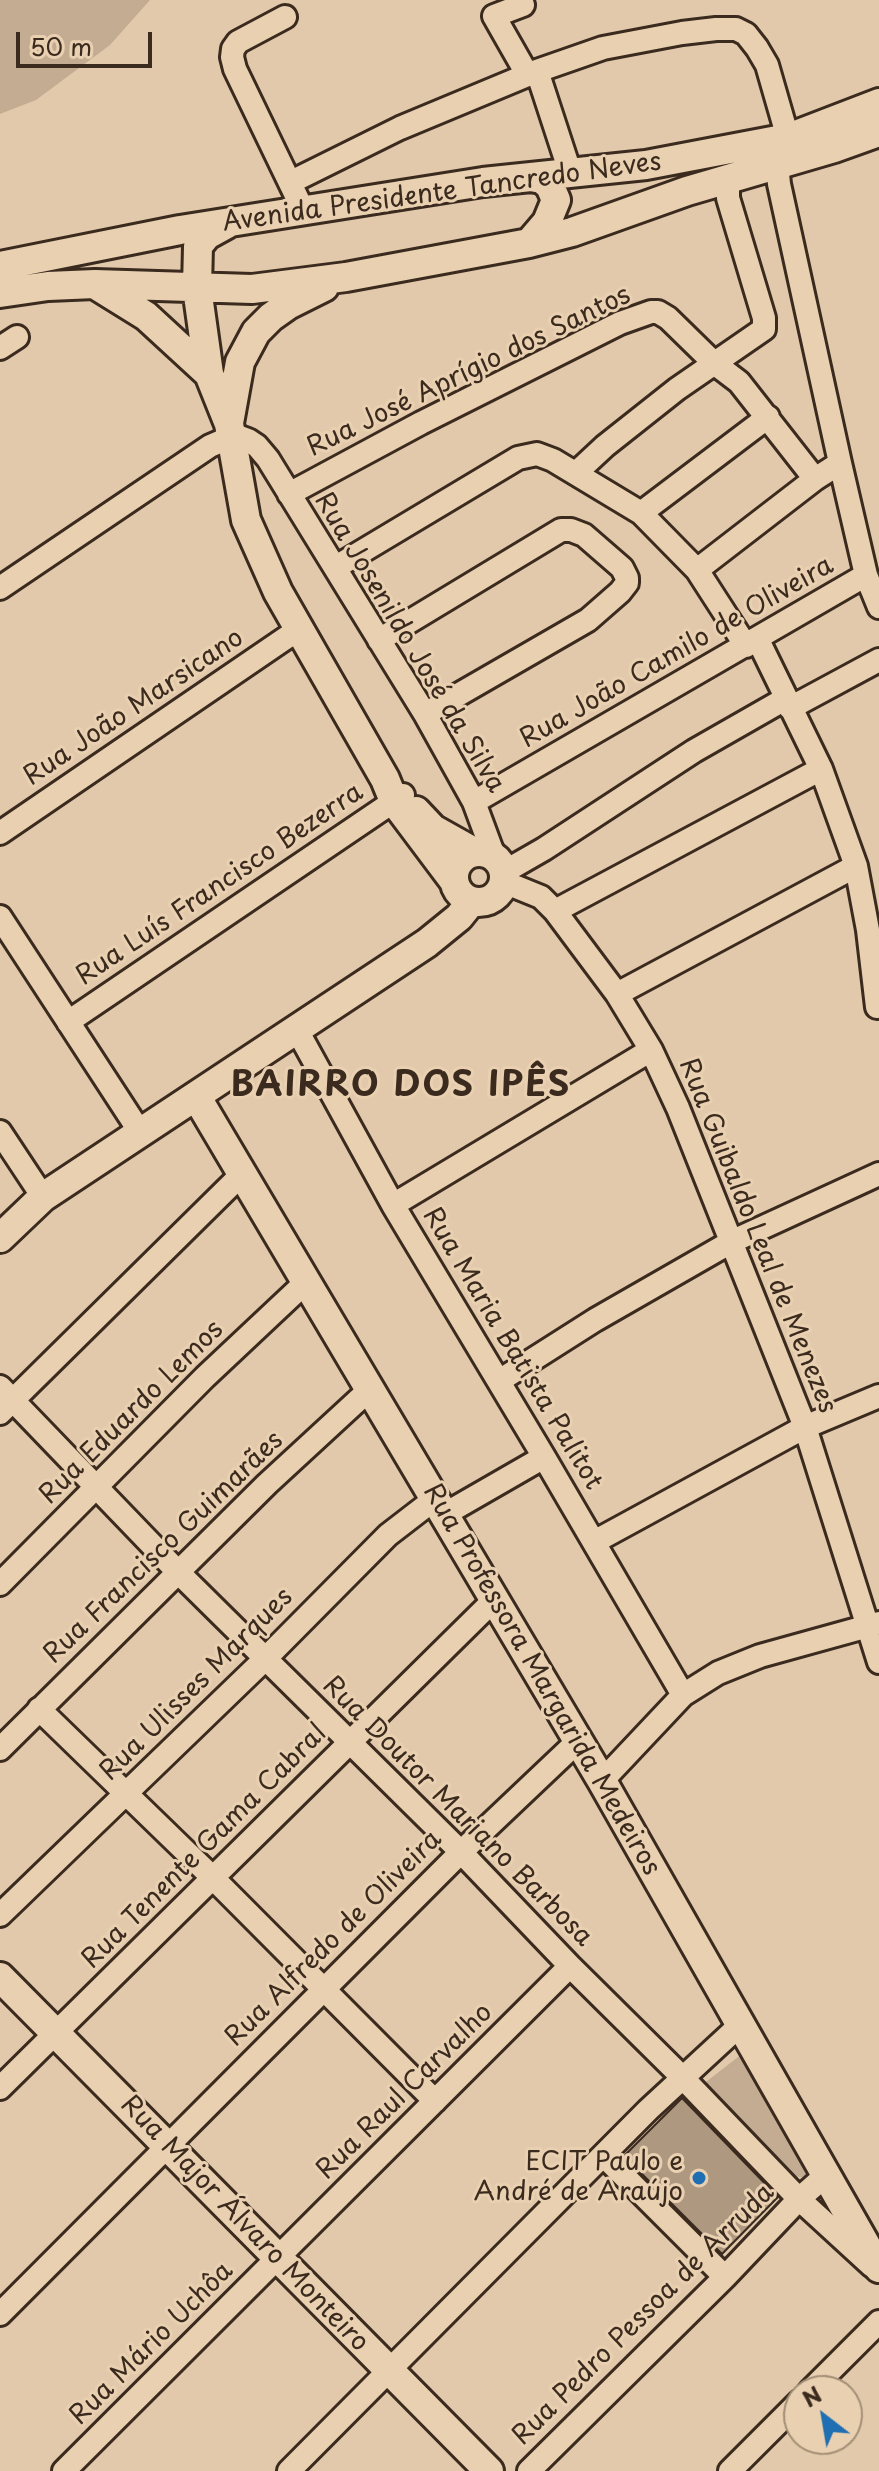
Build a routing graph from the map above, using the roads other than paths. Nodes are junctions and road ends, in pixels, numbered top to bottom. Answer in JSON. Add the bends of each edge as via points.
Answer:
{"nodes":[{"id":1,"x":521,"y":0,"type":"edge"},
{"id":2,"x":285,"y":17,"type":"dead end"},
{"id":3,"x":532,"y":72,"type":"junction"},
{"id":4,"x":879,"y":103,"type":"edge"},
{"id":5,"x":879,"y":132,"type":"edge"},
{"id":6,"x":788,"y":138,"type":"junction"},
{"id":7,"x":777,"y":165,"type":"junction"},
{"id":8,"x":570,"y":172,"type":"junction"},
{"id":9,"x":530,"y":177,"type":"junction"},
{"id":10,"x":728,"y":178,"type":"junction"},
{"id":11,"x":291,"y":182,"type":"junction"},
{"id":12,"x":303,"y":210,"type":"junction"},
{"id":13,"x":232,"y":222,"type":"junction"},
{"id":14,"x":529,"y":243,"type":"junction"},
{"id":15,"x":0,"y":266,"type":"edge"},
{"id":16,"x":346,"y":277,"type":"junction"},
{"id":17,"x":95,"y":284,"type":"junction"},
{"id":18,"x":197,"y":288,"type":"junction"},
{"id":19,"x":0,"y":293,"type":"edge"},
{"id":20,"x":714,"y":363,"type":"junction"},
{"id":21,"x":209,"y":374,"type":"junction"},
{"id":22,"x":768,"y":417,"type":"junction"},
{"id":23,"x":230,"y":431,"type":"junction"},
{"id":24,"x":840,"y":463,"type":"junction"},
{"id":25,"x":576,"y":473,"type":"junction"},
{"id":26,"x":815,"y":479,"type":"junction"},
{"id":27,"x":289,"y":494,"type":"junction"},
{"id":28,"x":641,"y":513,"type":"junction"},
{"id":29,"x":336,"y":567,"type":"junction"},
{"id":30,"x":697,"y":570,"type":"junction"},
{"id":31,"x":866,"y":575,"type":"junction"},
{"id":32,"x":0,"y":588,"type":"edge"},
{"id":33,"x":879,"y":607,"type":"edge"},
{"id":34,"x":299,"y":629,"type":"junction"},
{"id":35,"x":379,"y":640,"type":"junction"},
{"id":36,"x":752,"y":643,"type":"junction"},
{"id":37,"x":879,"y":660,"type":"edge"},
{"id":38,"x":787,"y":703,"type":"junction"},
{"id":39,"x":425,"y":714,"type":"junction"},
{"id":40,"x":821,"y":769,"type":"junction"},
{"id":41,"x":394,"y":791,"type":"junction"},
{"id":42,"x":474,"y":802,"type":"junction"},
{"id":43,"x":0,"y":833,"type":"edge"},
{"id":44,"x":494,"y":866,"type":"junction"},
{"id":45,"x":856,"y":866,"type":"junction"},
{"id":46,"x":463,"y":891,"type":"junction"},
{"id":47,"x":555,"y":911,"type":"junction"},
{"id":48,"x":0,"y":917,"type":"edge"},
{"id":49,"x":617,"y":994,"type":"junction"},
{"id":50,"x":877,"y":1007,"type":"edge"},
{"id":51,"x":68,"y":1022,"type":"junction"},
{"id":52,"x":297,"y":1030,"type":"junction"},
{"id":53,"x":651,"y":1050,"type":"junction"},
{"id":54,"x":196,"y":1096,"type":"junction"},
{"id":55,"x":0,"y":1132,"type":"edge"},
{"id":56,"x":140,"y":1132,"type":"junction"},
{"id":57,"x":242,"y":1174,"type":"junction"},
{"id":58,"x":879,"y":1174,"type":"edge"},
{"id":59,"x":43,"y":1197,"type":"junction"},
{"id":60,"x":393,"y":1205,"type":"junction"},
{"id":61,"x":0,"y":1238,"type":"edge"},
{"id":62,"x":731,"y":1242,"type":"junction"},
{"id":63,"x":305,"y":1283,"type":"junction"},
{"id":64,"x":499,"y":1381,"type":"junction"},
{"id":65,"x":369,"y":1390,"type":"junction"},
{"id":66,"x":879,"y":1396,"type":"edge"},
{"id":67,"x":4,"y":1400,"type":"edge"},
{"id":68,"x":805,"y":1427,"type":"junction"},
{"id":69,"x":544,"y":1457,"type":"junction"},
{"id":70,"x":96,"y":1489,"type":"junction"},
{"id":71,"x":440,"y":1506,"type":"junction"},
{"id":72,"x":594,"y":1542,"type":"junction"},
{"id":73,"x":179,"y":1573,"type":"junction"},
{"id":74,"x":0,"y":1584,"type":"edge"},
{"id":75,"x":495,"y":1599,"type":"junction"},
{"id":76,"x":874,"y":1625,"type":"edge"},
{"id":77,"x":265,"y":1659,"type":"junction"},
{"id":78,"x":879,"y":1662,"type":"edge"},
{"id":79,"x":683,"y":1695,"type":"junction"},
{"id":80,"x":39,"y":1709,"type":"junction"},
{"id":81,"x":577,"y":1742,"type":"junction"},
{"id":82,"x":350,"y":1744,"type":"junction"},
{"id":83,"x":0,"y":1749,"type":"edge"},
{"id":84,"x":602,"y":1781,"type":"junction"},
{"id":85,"x":127,"y":1795,"type":"junction"},
{"id":86,"x":461,"y":1852,"type":"junction"},
{"id":87,"x":212,"y":1877,"type":"junction"},
{"id":88,"x":0,"y":1915,"type":"edge"},
{"id":89,"x":570,"y":1966,"type":"junction"},
{"id":90,"x":0,"y":1977,"type":"edge"},
{"id":91,"x":323,"y":1991,"type":"junction"},
{"id":92,"x":739,"y":2026,"type":"junction"},
{"id":93,"x":56,"y":2034,"type":"junction"},
{"id":94,"x":682,"y":2077,"type":"junction"},
{"id":95,"x":0,"y":2088,"type":"edge"},
{"id":96,"x":435,"y":2101,"type":"junction"},
{"id":97,"x":167,"y":2145,"type":"junction"},
{"id":98,"x":604,"y":2156,"type":"junction"},
{"id":99,"x":825,"y":2176,"type":"junction"},
{"id":100,"x":799,"y":2199,"type":"junction"},
{"id":101,"x":279,"y":2258,"type":"junction"},
{"id":102,"x":879,"y":2270,"type":"edge"},
{"id":103,"x":725,"y":2277,"type":"junction"},
{"id":104,"x":0,"y":2314,"type":"edge"},
{"id":105,"x":879,"y":2322,"type":"edge"},
{"id":106,"x":387,"y":2371,"type":"junction"},
{"id":107,"x":826,"y":2375,"type":"edge"},
{"id":108,"x":783,"y":2418,"type":"edge"},
{"id":109,"x":64,"y":2471,"type":"edge"},
{"id":110,"x":289,"y":2471,"type":"edge"},
{"id":111,"x":489,"y":2471,"type":"edge"},
{"id":112,"x":529,"y":2471,"type":"edge"},
{"id":113,"x":730,"y":2471,"type":"edge"}],
"edges":[{"from":1,"to":3,"type":"street","via":[[523,5],[494,16]]},
{"from":2,"to":11,"type":"street","via":[[238,42],[232,57]]},
{"from":3,"to":6,"type":"street","via":[[603,48],[736,29],[746,34],[767,65]]},
{"from":3,"to":8,"type":"street"},
{"from":3,"to":11,"type":"street"},
{"from":4,"to":6,"type":"main road","name":"Avenida Presidente Tancredo Neves"},
{"from":5,"to":7,"type":"main road","name":"Avenida Presidente Tancredo Neves"},
{"from":6,"to":8,"type":"main road","name":"Avenida Presidente Tancredo Neves","via":[[646,165]]},
{"from":7,"to":10,"type":"main road","name":"Avenida Presidente Tancredo Neves"},
{"from":7,"to":24,"type":"street"},
{"from":8,"to":9,"type":"main road","name":"Avenida Presidente Tancredo Neves"},
{"from":9,"to":12,"type":"main road","name":"Avenida Presidente Tancredo Neves"},
{"from":9,"to":14,"type":"main road","via":[[550,186],[556,200],[547,222]]},
{"from":10,"to":14,"type":"main road","name":"Avenida Presidente Tancredo Neves"},
{"from":10,"to":20,"type":"street","via":[[728,198],[765,325],[761,333]]},
{"from":11,"to":12,"type":"street"},
{"from":12,"to":13,"type":"main road","name":"Avenida Presidente Tancredo Neves"},
{"from":13,"to":15,"type":"main road","name":"Avenida Presidente Tancredo Neves"},
{"from":13,"to":18,"type":"main road","via":[[198,246]]},
{"from":14,"to":16,"type":"main road","name":"Avenida Presidente Tancredo Neves"},
{"from":16,"to":18,"type":"main road","name":"Avenida Presidente Tancredo Neves","via":[[252,289]]},
{"from":16,"to":23,"type":"main road","via":[[288,305],[256,332],[240,362]]},
{"from":17,"to":18,"type":"main road","name":"Avenida Presidente Tancredo Neves"},
{"from":17,"to":19,"type":"main road","name":"Avenida Presidente Tancredo Neves"},
{"from":17,"to":21,"type":"main road","via":[[146,316]]},
{"from":18,"to":21,"type":"main road"},
{"from":20,"to":22,"type":"street","name":"Rua José Aprígio dos Santos","via":[[739,382]]},
{"from":20,"to":25,"type":"street"},
{"from":20,"to":27,"type":"street","name":"Rua José Aprígio dos Santos","via":[[668,318],[645,313]]},
{"from":21,"to":23,"type":"main road"},
{"from":22,"to":26,"type":"street","name":"Rua José Aprígio dos Santos"},
{"from":22,"to":28,"type":"street"},
{"from":23,"to":27,"type":"street","name":"Rua Josenildo José da Silva","via":[[257,446]]},
{"from":23,"to":32,"type":"street"},
{"from":23,"to":34,"type":"main road","via":[[246,520]]},
{"from":24,"to":26,"type":"street"},
{"from":24,"to":31,"type":"street"},
{"from":25,"to":28,"type":"street"},
{"from":25,"to":29,"type":"street","via":[[537,454],[526,455]]},
{"from":26,"to":30,"type":"street"},
{"from":27,"to":29,"type":"street","name":"Rua Josenildo José da Silva"},
{"from":28,"to":30,"type":"street"},
{"from":29,"to":35,"type":"street","name":"Rua Josenildo José da Silva"},
{"from":30,"to":36,"type":"street"},
{"from":31,"to":33,"type":"street"},
{"from":31,"to":36,"type":"street","name":"Rua João Camilo de Oliveira"},
{"from":34,"to":41,"type":"main road"},
{"from":34,"to":43,"type":"street","name":"Rua João Marsicano"},
{"from":35,"to":39,"type":"street","name":"Rua Josenildo José da Silva"},
{"from":35,"to":39,"type":"street","via":[[565,529],[584,535],[622,568],[627,583],[588,620]]},
{"from":36,"to":38,"type":"street"},
{"from":36,"to":42,"type":"street","name":"Rua João Camilo de Oliveira"},
{"from":37,"to":38,"type":"street"},
{"from":38,"to":40,"type":"street"},
{"from":38,"to":44,"type":"street","via":[[694,751],[544,849]]},
{"from":39,"to":42,"type":"street","name":"Rua Josenildo José da Silva"},
{"from":40,"to":45,"type":"street"},
{"from":40,"to":47,"type":"street"},
{"from":41,"to":44,"type":"main road","via":[[433,829]]},
{"from":41,"to":46,"type":"main road"},
{"from":41,"to":51,"type":"street","name":"Rua Luís Francisco Bezerra"},
{"from":42,"to":44,"type":"street","name":"Rua Josenildo José da Silva"},
{"from":44,"to":46,"type":"main road","via":[[459,862],[454,871]]},
{"from":44,"to":46,"type":"main road","via":[[500,892],[492,899],[482,903]]},
{"from":44,"to":47,"type":"street","name":"Rua Guibaldo Leal de Menezes"},
{"from":45,"to":49,"type":"street"},
{"from":45,"to":50,"type":"street"},
{"from":46,"to":52,"type":"main road","via":[[446,929]]},
{"from":47,"to":49,"type":"street","name":"Rua Guibaldo Leal de Menezes"},
{"from":48,"to":51,"type":"street"},
{"from":49,"to":53,"type":"street","name":"Rua Guibaldo Leal de Menezes"},
{"from":51,"to":56,"type":"street"},
{"from":52,"to":54,"type":"main road"},
{"from":52,"to":60,"type":"street","name":"Rua Maria Batista Palitot"},
{"from":53,"to":60,"type":"street"},
{"from":53,"to":62,"type":"street","name":"Rua Guibaldo Leal de Menezes"},
{"from":54,"to":56,"type":"main road"},
{"from":54,"to":57,"type":"main road","name":"Rua Professora Margarida Medeiros"},
{"from":55,"to":59,"type":"street"},
{"from":56,"to":59,"type":"main road"},
{"from":57,"to":63,"type":"main road","name":"Rua Professora Margarida Medeiros"},
{"from":57,"to":67,"type":"street"},
{"from":58,"to":62,"type":"street"},
{"from":59,"to":61,"type":"main road"},
{"from":60,"to":64,"type":"street","name":"Rua Maria Batista Palitot"},
{"from":62,"to":64,"type":"street"},
{"from":62,"to":68,"type":"street","name":"Rua Guibaldo Leal de Menezes"},
{"from":63,"to":65,"type":"main road","name":"Rua Professora Margarida Medeiros"},
{"from":63,"to":70,"type":"street","name":"Rua Eduardo Lemos"},
{"from":64,"to":69,"type":"street","name":"Rua Maria Batista Palitot"},
{"from":65,"to":71,"type":"main road","name":"Rua Professora Margarida Medeiros"},
{"from":65,"to":73,"type":"street","name":"Rua Francisco Guimarães"},
{"from":66,"to":68,"type":"street"},
{"from":67,"to":70,"type":"street","name":"Rua Doutor Mariano Barbosa"},
{"from":68,"to":72,"type":"street"},
{"from":68,"to":76,"type":"street","name":"Rua Guibaldo Leal de Menezes"},
{"from":69,"to":71,"type":"street","name":"Rua Ulisses Marques"},
{"from":69,"to":72,"type":"street","name":"Rua Maria Batista Palitot"},
{"from":70,"to":73,"type":"street","name":"Rua Doutor Mariano Barbosa"},
{"from":70,"to":74,"type":"street","name":"Rua Eduardo Lemos"},
{"from":71,"to":75,"type":"main road","name":"Rua Professora Margarida Medeiros"},
{"from":71,"to":77,"type":"street","name":"Rua Ulisses Marques","via":[[388,1535]]},
{"from":72,"to":79,"type":"street","name":"Rua Maria Batista Palitot"},
{"from":73,"to":77,"type":"street","name":"Rua Doutor Mariano Barbosa"},
{"from":73,"to":80,"type":"street","name":"Rua Francisco Guimarães"},
{"from":75,"to":81,"type":"main road","name":"Rua Professora Margarida Medeiros"},
{"from":75,"to":82,"type":"street","name":"Rua Tenente Gama Cabral"},
{"from":76,"to":78,"type":"street","name":"Rua Guibaldo Leal de Menezes"},
{"from":76,"to":79,"type":"street","via":[[760,1656]]},
{"from":77,"to":82,"type":"street","name":"Rua Doutor Mariano Barbosa"},
{"from":77,"to":85,"type":"street","name":"Rua Ulisses Marques"},
{"from":79,"to":84,"type":"street"},
{"from":80,"to":83,"type":"street","name":"Rua Francisco Guimarães"},
{"from":80,"to":85,"type":"street"},
{"from":81,"to":84,"type":"main road","name":"Rua Professora Margarida Medeiros"},
{"from":81,"to":86,"type":"street","name":"Rua Alfredo de Oliveira"},
{"from":82,"to":86,"type":"street","name":"Rua Doutor Mariano Barbosa"},
{"from":82,"to":87,"type":"street","name":"Rua Tenente Gama Cabral"},
{"from":84,"to":92,"type":"main road","name":"Rua Professora Margarida Medeiros"},
{"from":85,"to":87,"type":"street"},
{"from":85,"to":88,"type":"street","name":"Rua Ulisses Marques"},
{"from":86,"to":89,"type":"street","name":"Rua Doutor Mariano Barbosa"},
{"from":86,"to":91,"type":"street","name":"Rua Alfredo de Oliveira"},
{"from":87,"to":91,"type":"street"},
{"from":87,"to":93,"type":"street","name":"Rua Tenente Gama Cabral"},
{"from":89,"to":94,"type":"street","name":"Rua Doutor Mariano Barbosa"},
{"from":89,"to":96,"type":"street","name":"Rua Raul Carvalho"},
{"from":90,"to":93,"type":"main road","name":"Rua Major Álvaro Monteiro"},
{"from":91,"to":96,"type":"street"},
{"from":91,"to":97,"type":"street","name":"Rua Alfredo de Oliveira"},
{"from":92,"to":94,"type":"street"},
{"from":92,"to":99,"type":"main road","name":"Rua Professora Margarida Medeiros"},
{"from":93,"to":95,"type":"street","name":"Rua Tenente Gama Cabral"},
{"from":93,"to":97,"type":"main road","name":"Rua Major Álvaro Monteiro"},
{"from":94,"to":98,"type":"street"},
{"from":94,"to":100,"type":"street","name":"Rua Doutor Mariano Barbosa"},
{"from":96,"to":101,"type":"street","name":"Rua Raul Carvalho"},
{"from":97,"to":101,"type":"main road","name":"Rua Major Álvaro Monteiro"},
{"from":97,"to":104,"type":"street","name":"Rua Alfredo de Oliveira"},
{"from":98,"to":103,"type":"street"},
{"from":98,"to":106,"type":"street"},
{"from":99,"to":100,"type":"street","name":"Rua Pedro Pessoa de Arruda"},
{"from":99,"to":102,"type":"main road","name":"Rua Professora Margarida Medeiros"},
{"from":100,"to":102,"type":"street","name":"Rua Doutor Mariano Barbosa"},
{"from":100,"to":103,"type":"street","name":"Rua Pedro Pessoa de Arruda"},
{"from":101,"to":106,"type":"main road","name":"Rua Major Álvaro Monteiro"},
{"from":101,"to":109,"type":"street","name":"Rua Mário Uchôa"},
{"from":103,"to":112,"type":"street","name":"Rua Pedro Pessoa de Arruda"},
{"from":105,"to":107,"type":"street"},
{"from":106,"to":110,"type":"street"},
{"from":106,"to":111,"type":"main road","name":"Rua Major Álvaro Monteiro"},
{"from":108,"to":113,"type":"street"}]}
